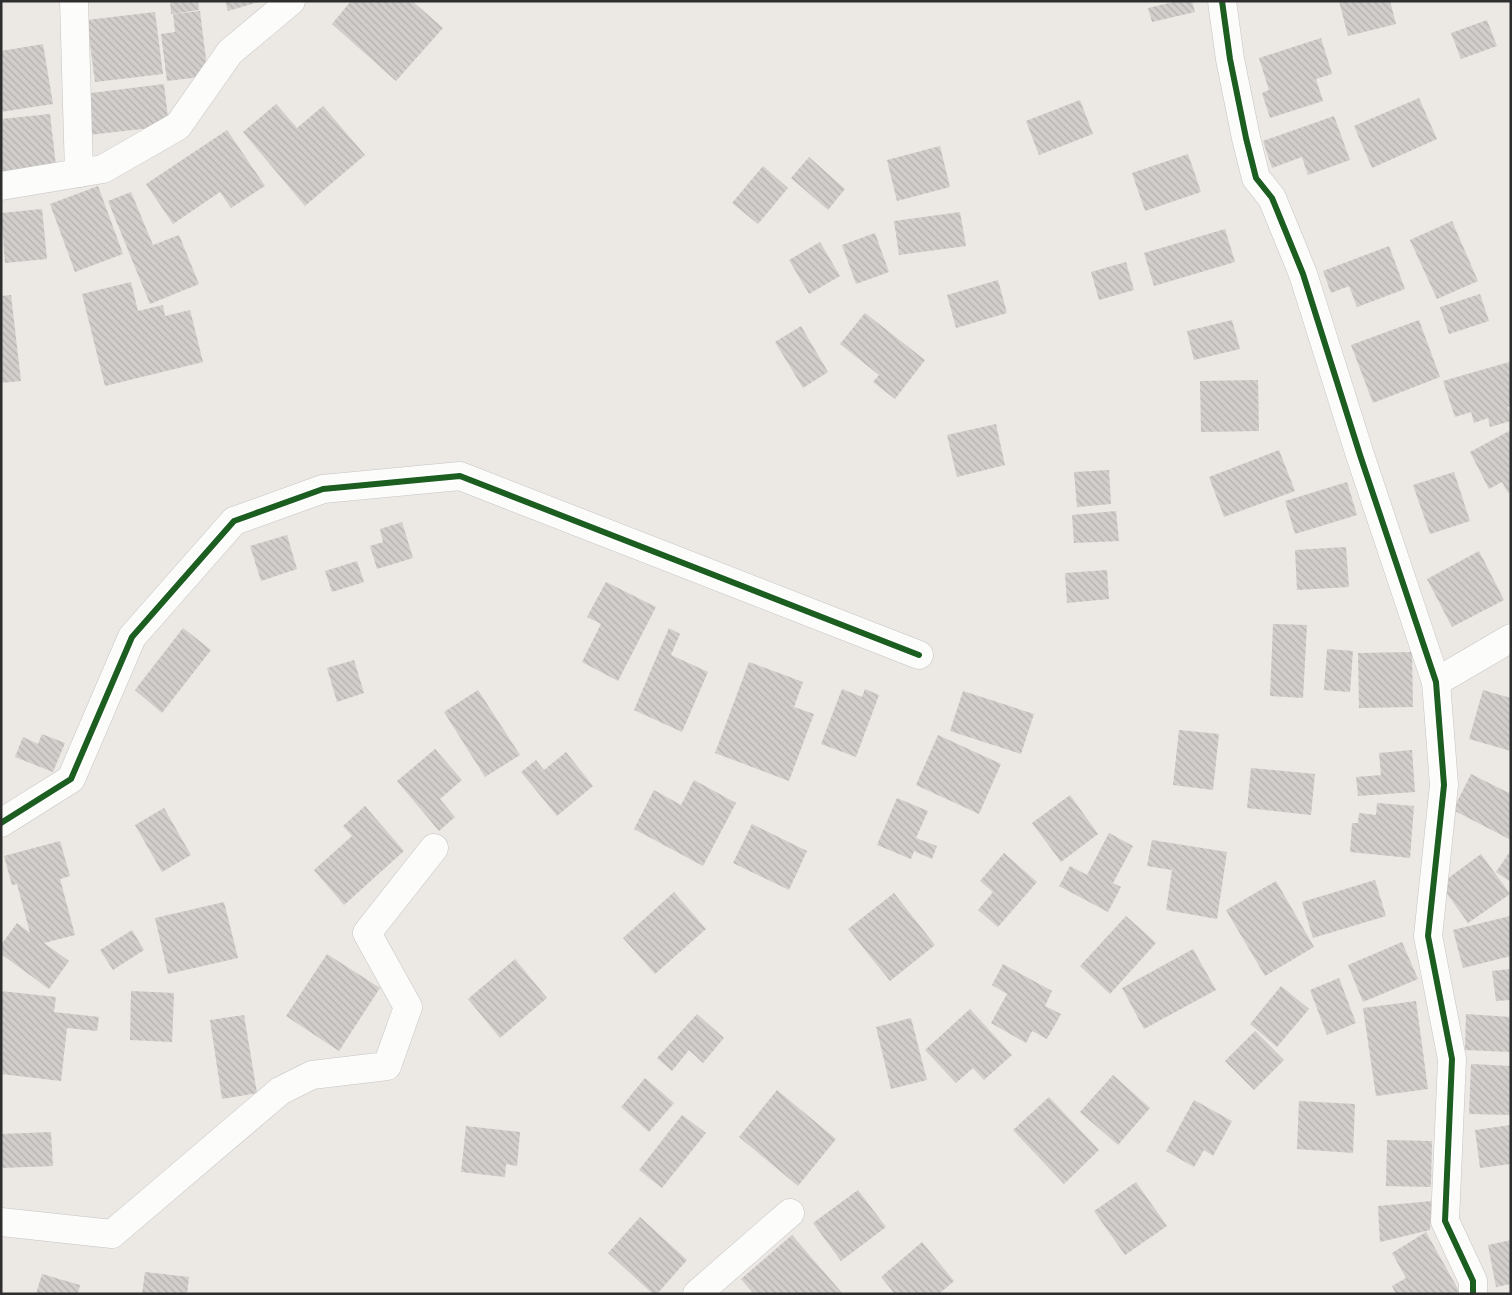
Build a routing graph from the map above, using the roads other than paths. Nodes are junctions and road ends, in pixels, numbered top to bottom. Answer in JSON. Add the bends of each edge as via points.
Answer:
{"nodes":[{"id":1,"x":74,"y":1,"type":"edge"},
{"id":2,"x":291,"y":1,"type":"edge"},
{"id":3,"x":1222,"y":1,"type":"edge"},
{"id":4,"x":79,"y":173,"type":"junction"},
{"id":5,"x":1,"y":186,"type":"edge"},
{"id":6,"x":1511,"y":638,"type":"edge"},
{"id":7,"x":919,"y":655,"type":"dead end"},
{"id":8,"x":1436,"y":682,"type":"junction"},
{"id":9,"x":1,"y":823,"type":"edge"},
{"id":10,"x":434,"y":848,"type":"dead end"},
{"id":11,"x":790,"y":1213,"type":"dead end"},
{"id":12,"x":1,"y":1222,"type":"edge"},
{"id":13,"x":697,"y":1294,"type":"edge"},
{"id":14,"x":1473,"y":1294,"type":"edge"}],
"edges":[{"from":1,"to":4,"type":"street"},
{"from":2,"to":4,"type":"street","via":[[230,52],[178,126],[103,169]]},
{"from":3,"to":8,"type":"street","via":[[1230,59],[1256,178],[1272,198],[1303,274]]},
{"from":4,"to":5,"type":"street"},
{"from":6,"to":8,"type":"street"},
{"from":7,"to":9,"type":"street","via":[[460,476],[324,489],[234,521],[132,637],[70,779]]},
{"from":8,"to":14,"type":"street","via":[[1444,785],[1428,936],[1452,1059],[1444,1220],[1473,1281]]},
{"from":10,"to":12,"type":"street","via":[[367,933],[408,1007],[387,1066],[312,1075],[280,1091],[112,1234]]},
{"from":11,"to":13,"type":"street"}]}
